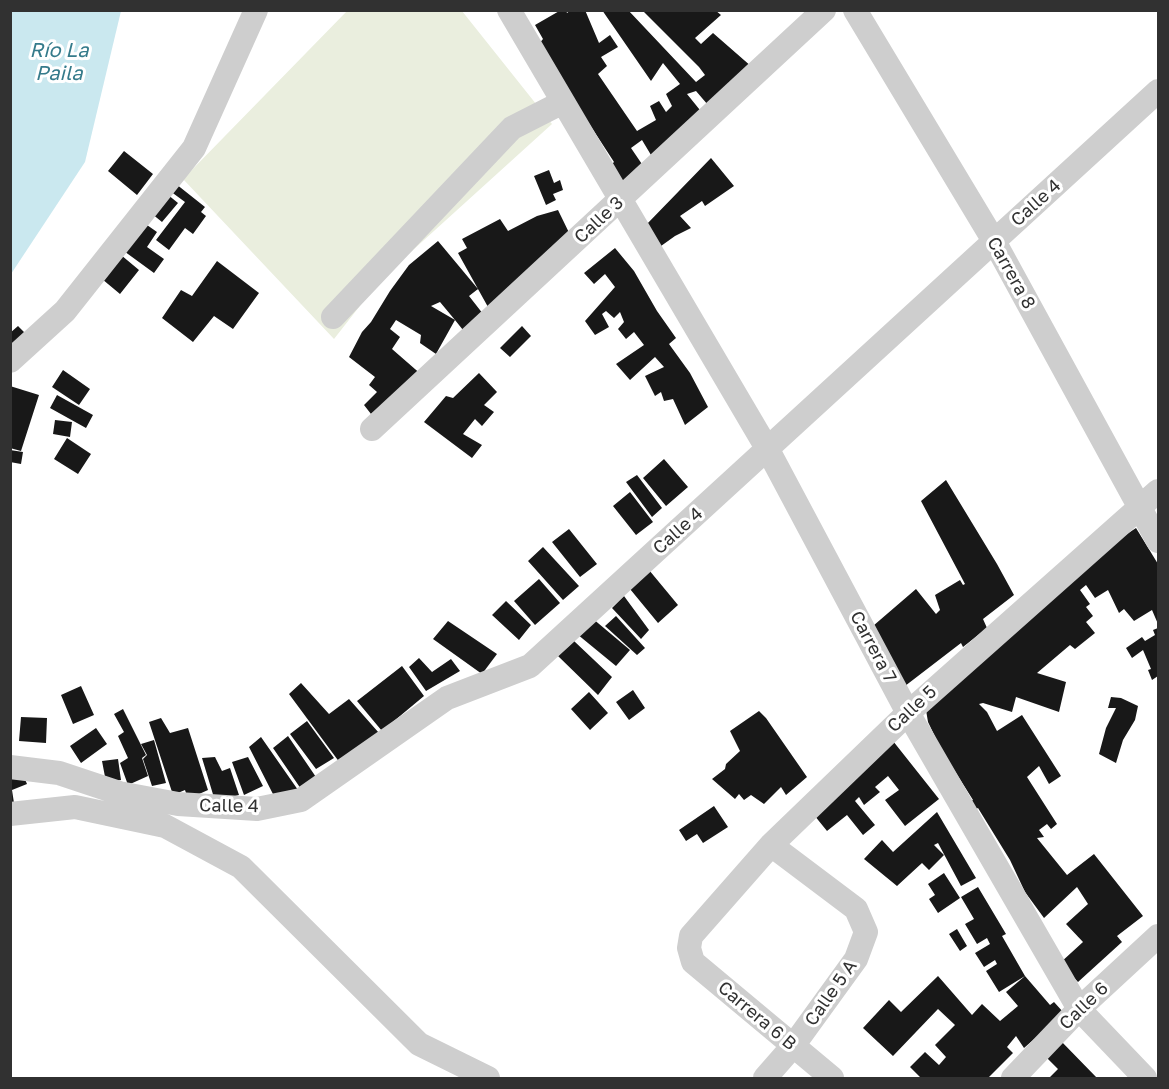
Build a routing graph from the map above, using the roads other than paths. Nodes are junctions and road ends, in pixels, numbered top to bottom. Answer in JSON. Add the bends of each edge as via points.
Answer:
{"nodes":[{"id":1,"x":256,"y":10,"type":"edge"},
{"id":2,"x":509,"y":10,"type":"edge"},
{"id":3,"x":824,"y":10,"type":"edge"},
{"id":4,"x":855,"y":10,"type":"edge"},
{"id":5,"x":1158,"y":92,"type":"edge"},
{"id":6,"x":562,"y":102,"type":"junction"},
{"id":7,"x":620,"y":201,"type":"junction"},
{"id":8,"x":994,"y":241,"type":"junction"},
{"id":9,"x":333,"y":316,"type":"dead end"},
{"id":10,"x":10,"y":362,"type":"edge"},
{"id":11,"x":372,"y":429,"type":"dead end"},
{"id":12,"x":768,"y":450,"type":"junction"},
{"id":13,"x":1158,"y":490,"type":"edge"},
{"id":14,"x":1139,"y":508,"type":"junction"},
{"id":15,"x":1158,"y":542,"type":"edge"},
{"id":16,"x":908,"y":712,"type":"junction"},
{"id":17,"x":10,"y":767,"type":"edge"},
{"id":18,"x":10,"y":814,"type":"edge"},
{"id":19,"x":771,"y":845,"type":"junction"},
{"id":20,"x":1158,"y":936,"type":"edge"},
{"id":21,"x":689,"y":948,"type":"joint"},
{"id":22,"x":1079,"y":1009,"type":"junction"},
{"id":23,"x":793,"y":1046,"type":"junction"},
{"id":24,"x":488,"y":1078,"type":"edge"},
{"id":25,"x":765,"y":1078,"type":"edge"},
{"id":26,"x":832,"y":1078,"type":"edge"},
{"id":27,"x":1012,"y":1078,"type":"edge"},
{"id":28,"x":1145,"y":1078,"type":"edge"}],
"edges":[{"from":1,"to":10,"type":"street","via":[[194,148],[65,311]]},
{"from":2,"to":6,"type":"street","name":"Carrera 7"},
{"from":3,"to":7,"type":"street","name":"Calle 3"},
{"from":4,"to":8,"type":"street","name":"Carrera 8"},
{"from":5,"to":8,"type":"street","name":"Calle 4"},
{"from":6,"to":7,"type":"street","name":"Carrera 7"},
{"from":6,"to":9,"type":"street","via":[[512,128]]},
{"from":7,"to":11,"type":"street","name":"Calle 3"},
{"from":7,"to":12,"type":"street","name":"Carrera 7"},
{"from":8,"to":12,"type":"street","name":"Calle 4"},
{"from":8,"to":14,"type":"street","name":"Carrera 8"},
{"from":12,"to":16,"type":"street","name":"Carrera 7"},
{"from":12,"to":17,"type":"street","name":"Calle 4","via":[[530,666],[447,698],[301,800],[257,809],[178,804],[119,793],[59,773]]},
{"from":13,"to":14,"type":"street","name":"Calle 5"},
{"from":14,"to":15,"type":"street","name":"Carrera 8"},
{"from":14,"to":16,"type":"street","name":"Calle 5"},
{"from":16,"to":19,"type":"street","name":"Calle 5"},
{"from":16,"to":22,"type":"street","name":"Carrera 7"},
{"from":18,"to":24,"type":"street","via":[[75,807],[165,826],[241,867],[419,1044]]},
{"from":19,"to":21,"type":"street","name":"Calle 5","via":[[691,936]]},
{"from":19,"to":23,"type":"street","name":"Calle 5 A","via":[[856,909],[866,932],[856,958]]},
{"from":20,"to":22,"type":"street","name":"Calle 6"},
{"from":21,"to":23,"type":"street","name":"Carrera 6 B","via":[[693,962]]},
{"from":22,"to":27,"type":"street","name":"Calle 6"},
{"from":22,"to":28,"type":"street","name":"Carrera 7"},
{"from":23,"to":25,"type":"street","name":"Calle 5 A"},
{"from":23,"to":26,"type":"street","name":"Carrera 6 B"}]}
